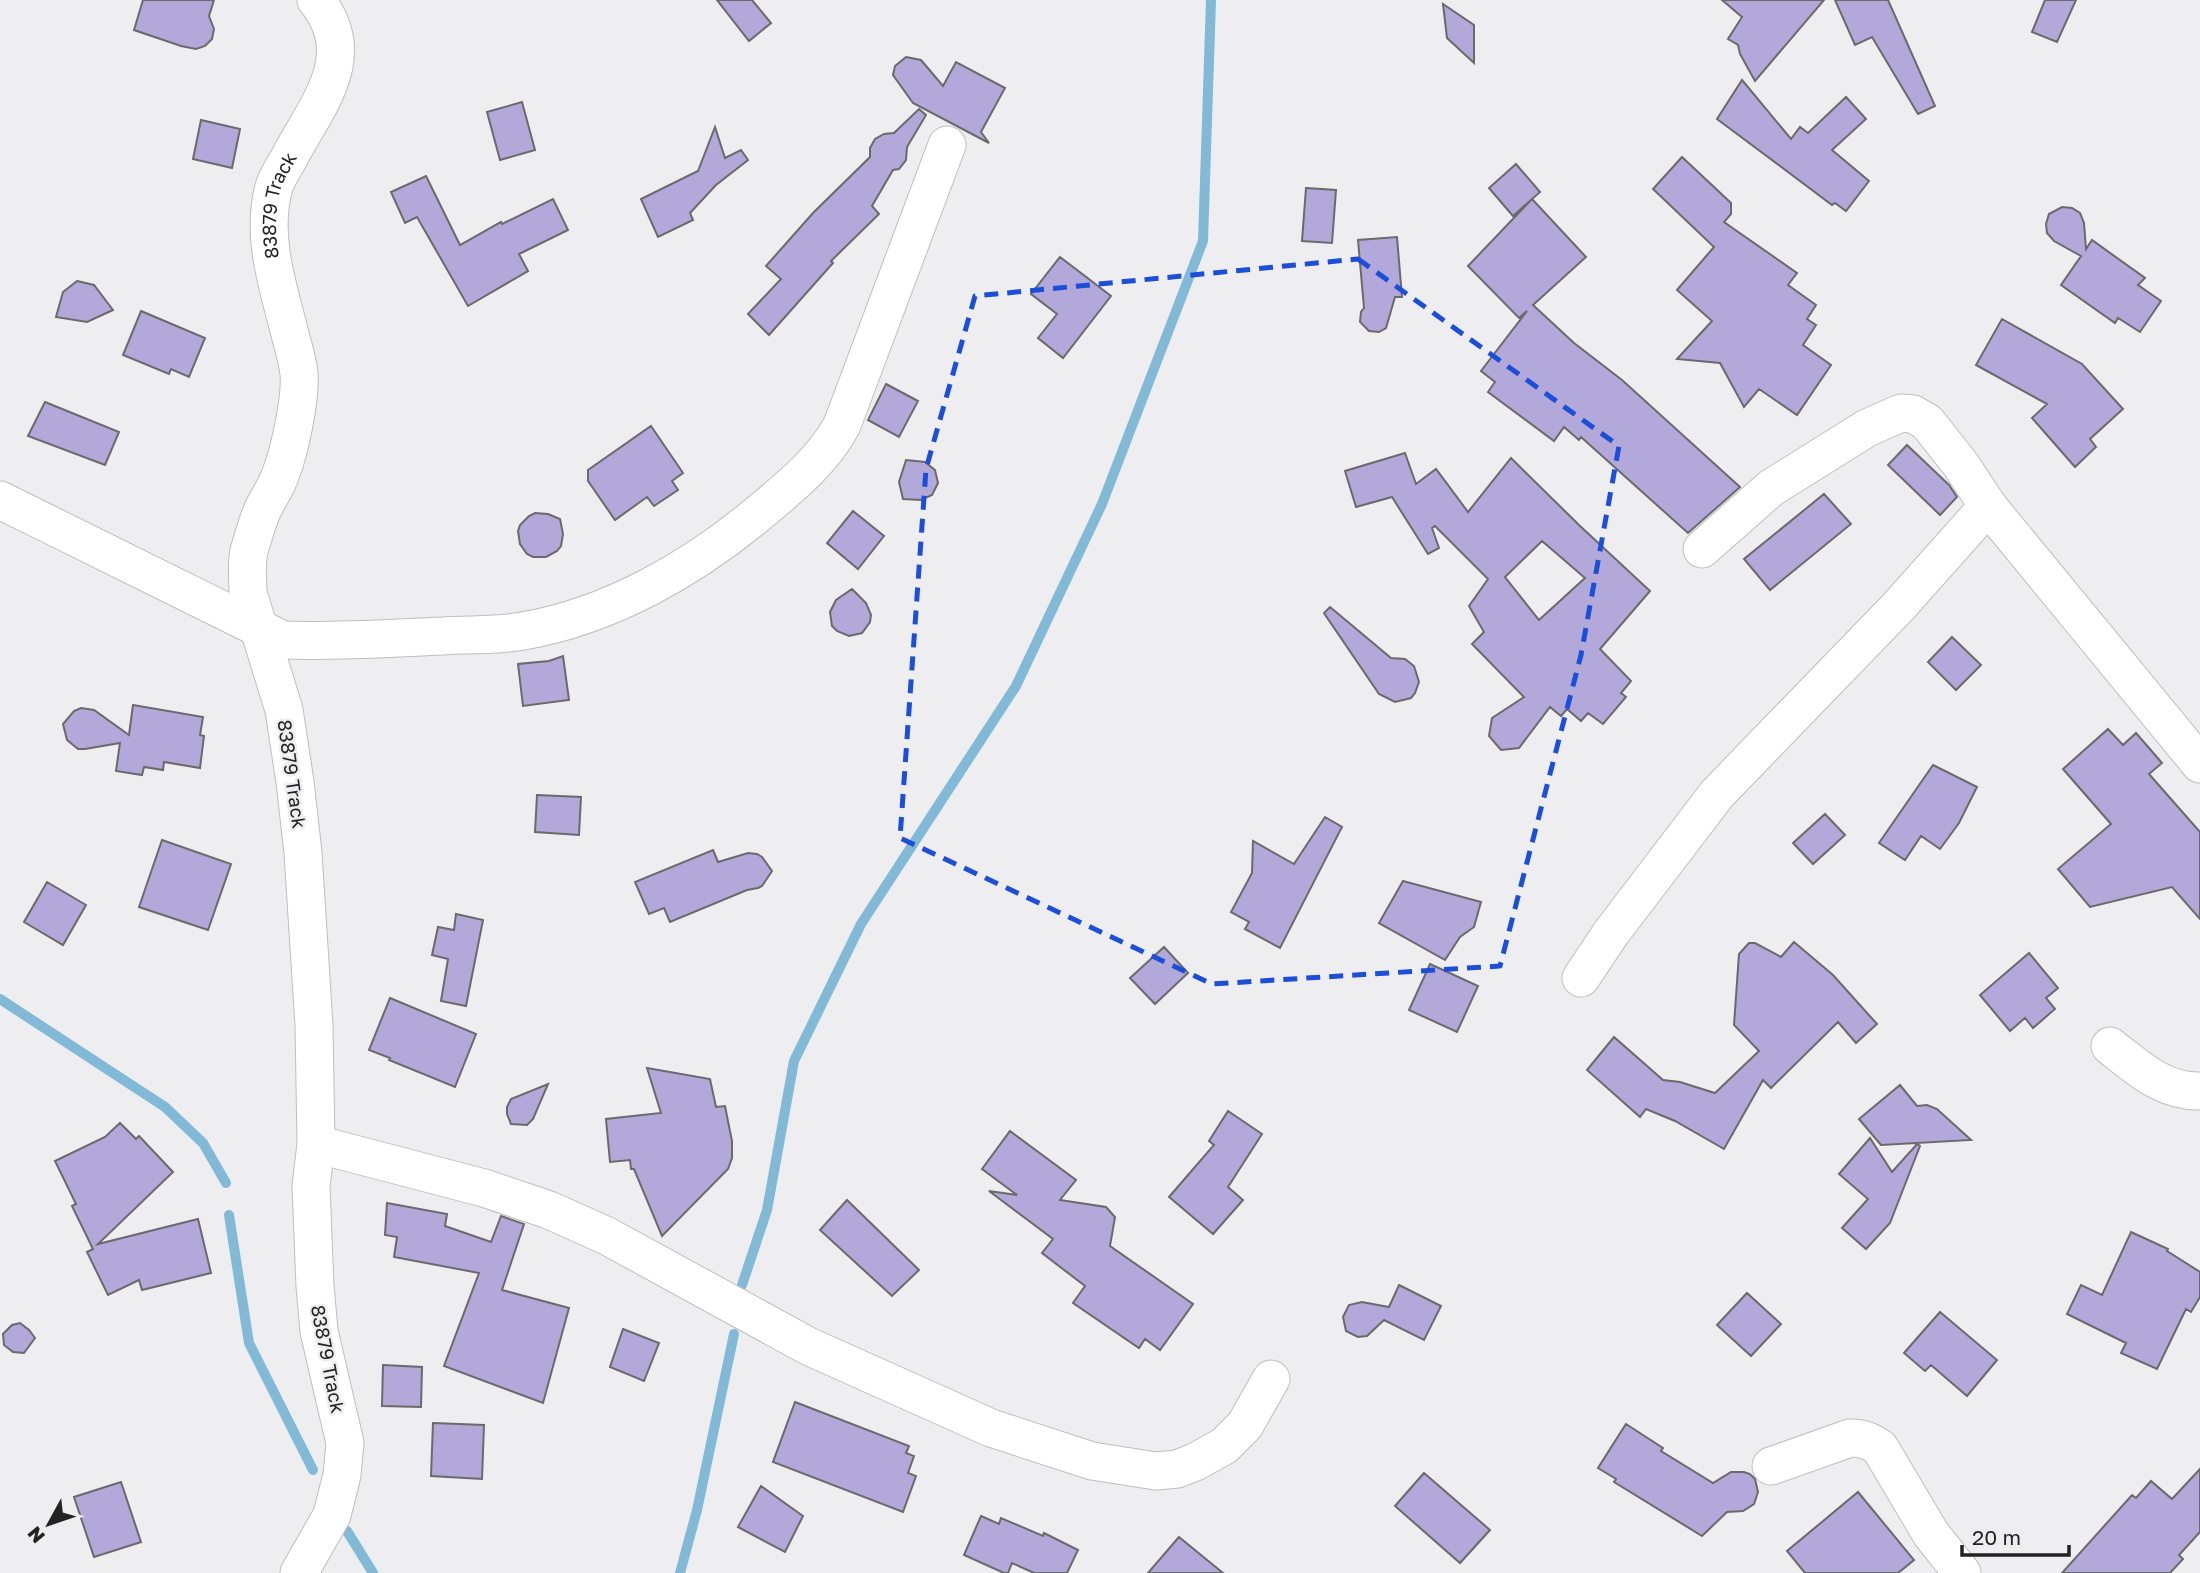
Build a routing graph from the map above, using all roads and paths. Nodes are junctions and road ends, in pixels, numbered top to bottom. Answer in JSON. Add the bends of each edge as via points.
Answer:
{"nodes":[{"id":1,"x":316,"y":0,"type":"edge"},
{"id":2,"x":947,"y":145,"type":"dead end"},
{"id":3,"x":0,"y":500,"type":"edge"},
{"id":4,"x":1988,"y":506,"type":"junction"},
{"id":5,"x":1702,"y":549,"type":"dead end"},
{"id":6,"x":261,"y":628,"type":"junction"},
{"id":7,"x":2200,"y":764,"type":"edge"},
{"id":8,"x":1581,"y":978,"type":"dead end"},
{"id":9,"x":2110,"y":1046,"type":"dead end"},
{"id":10,"x":2200,"y":1091,"type":"edge"},
{"id":11,"x":316,"y":1144,"type":"junction"},
{"id":12,"x":1271,"y":1379,"type":"dead end"},
{"id":13,"x":1771,"y":1466,"type":"dead end"},
{"id":14,"x":299,"y":1573,"type":"edge"},
{"id":15,"x":1962,"y":1573,"type":"edge"}],
"edges":[{"from":1,"to":6,"type":"street","name":"83879 Track","via":[[336,37],[336,58],[325,94],[275,184],[270,209],[273,269],[299,375],[290,444],[249,554],[248,593]]},
{"from":2,"to":6,"type":"street","via":[[842,425],[800,479],[729,538],[659,582],[585,615],[522,632],[320,641],[284,640]]},
{"from":3,"to":6,"type":"street"},
{"from":4,"to":5,"type":"street","via":[[1927,422],[1901,413],[1867,428],[1771,488]]},
{"from":4,"to":7,"type":"street"},
{"from":4,"to":8,"type":"street","via":[[1898,607],[1717,794]]},
{"from":6,"to":11,"type":"street","name":"83879 Track","via":[[284,710],[302,841]]},
{"from":9,"to":10,"type":"street","via":[[2152,1078],[2174,1088]]},
{"from":11,"to":12,"type":"street","via":[[549,1210],[607,1236],[808,1346],[991,1428],[1092,1461],[1156,1471],[1195,1462],[1224,1446],[1245,1425]]},
{"from":11,"to":14,"type":"street","name":"83879 Track","via":[[310,1186],[319,1331],[345,1443],[332,1516]]},
{"from":13,"to":15,"type":"street","via":[[1863,1437],[1880,1448],[1931,1534]]}]}
